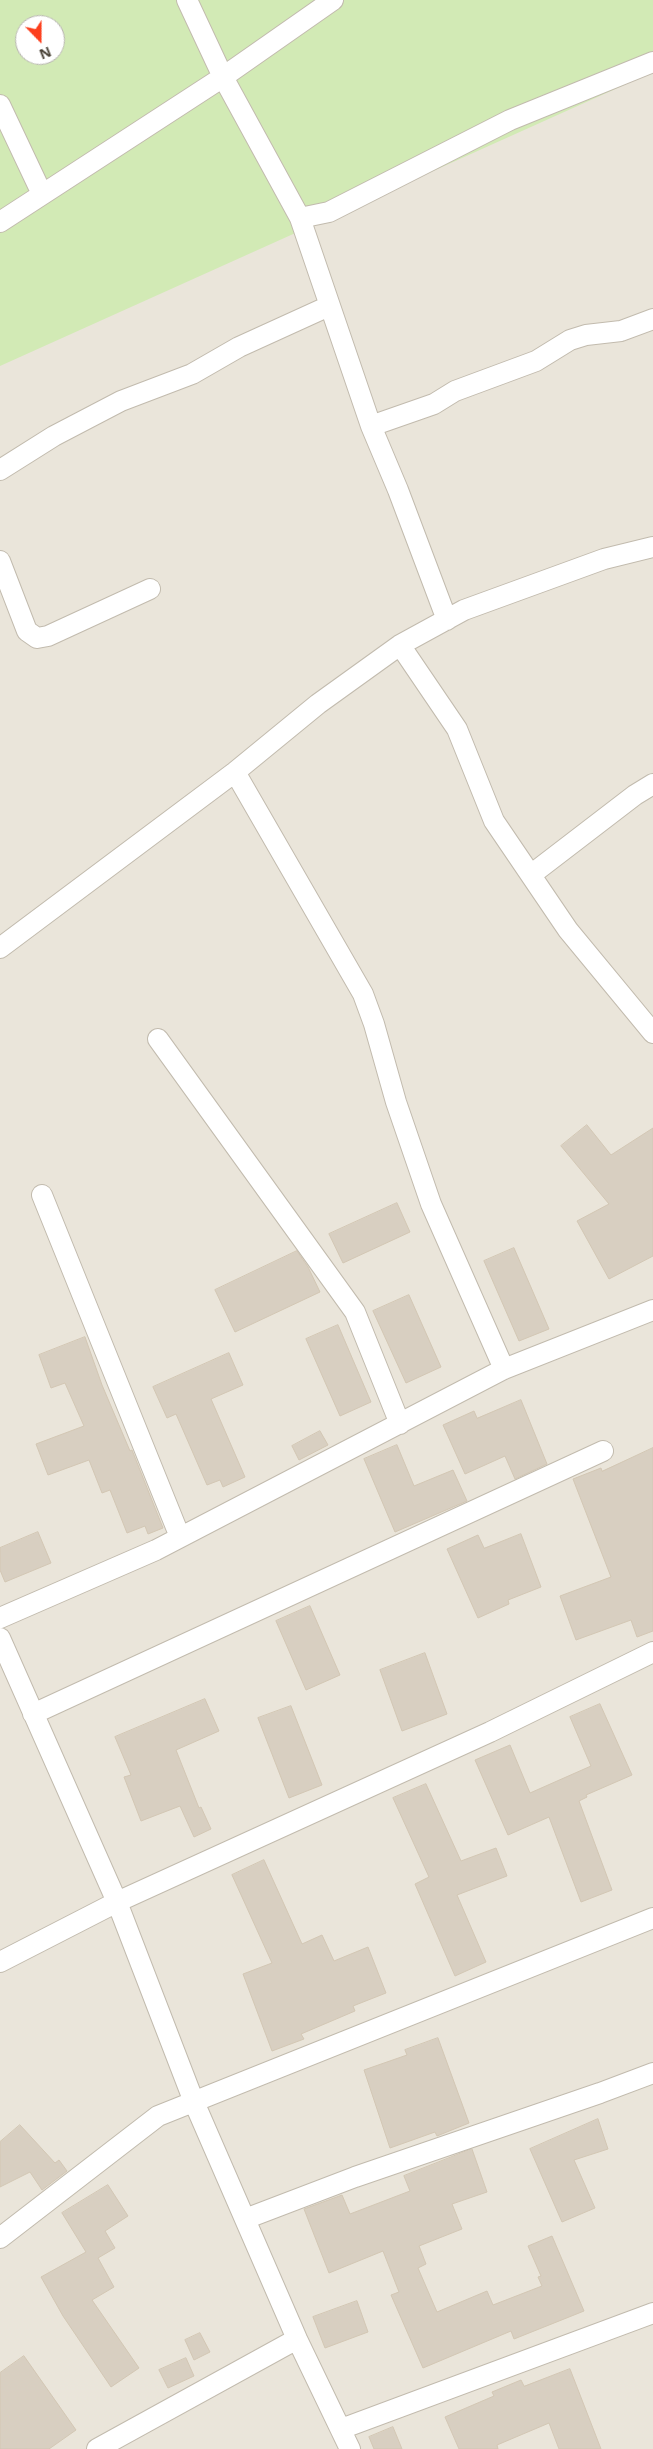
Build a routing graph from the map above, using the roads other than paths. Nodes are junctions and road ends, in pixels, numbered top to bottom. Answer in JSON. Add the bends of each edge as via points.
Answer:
{"nodes":[{"id":1,"x":187,"y":0,"type":"edge"},
{"id":2,"x":333,"y":0,"type":"edge"},
{"id":3,"x":653,"y":62,"type":"edge"},
{"id":4,"x":223,"y":77,"type":"junction"},
{"id":5,"x":0,"y":105,"type":"edge"},
{"id":6,"x":42,"y":194,"type":"junction"},
{"id":7,"x":300,"y":218,"type":"junction"},
{"id":8,"x":0,"y":222,"type":"edge"},
{"id":9,"x":329,"y":306,"type":"junction"},
{"id":10,"x":653,"y":319,"type":"edge"},
{"id":11,"x":371,"y":426,"type":"junction"},
{"id":12,"x":0,"y":470,"type":"edge"},
{"id":13,"x":653,"y":547,"type":"edge"},
{"id":14,"x":0,"y":561,"type":"edge"},
{"id":15,"x":150,"y":589,"type":"dead end"},
{"id":16,"x":447,"y":620,"type":"junction"},
{"id":17,"x":400,"y":645,"type":"junction"},
{"id":18,"x":235,"y":772,"type":"junction"},
{"id":19,"x":653,"y":784,"type":"edge"},
{"id":20,"x":532,"y":874,"type":"junction"},
{"id":21,"x":0,"y":948,"type":"edge"},
{"id":22,"x":653,"y":1033,"type":"edge"},
{"id":23,"x":158,"y":1039,"type":"dead end"},
{"id":24,"x":42,"y":1195,"type":"dead end"},
{"id":25,"x":653,"y":1310,"type":"edge"},
{"id":26,"x":504,"y":1369,"type":"junction"},
{"id":27,"x":400,"y":1424,"type":"junction"},
{"id":28,"x":603,"y":1451,"type":"dead end"},
{"id":29,"x":180,"y":1538,"type":"junction"},
{"id":30,"x":0,"y":1618,"type":"edge"},
{"id":31,"x":0,"y":1638,"type":"edge"},
{"id":32,"x":653,"y":1652,"type":"edge"},
{"id":33,"x":33,"y":1714,"type":"junction"},
{"id":34,"x":117,"y":1902,"type":"junction"},
{"id":35,"x":653,"y":1918,"type":"edge"},
{"id":36,"x":0,"y":1962,"type":"edge"},
{"id":37,"x":653,"y":2073,"type":"edge"},
{"id":38,"x":194,"y":2102,"type":"junction"},
{"id":39,"x":244,"y":2219,"type":"junction"},
{"id":40,"x":0,"y":2238,"type":"edge"},
{"id":41,"x":653,"y":2312,"type":"edge"},
{"id":42,"x":297,"y":2339,"type":"junction"},
{"id":43,"x":341,"y":2429,"type":"junction"},
{"id":44,"x":97,"y":2449,"type":"edge"},
{"id":45,"x":350,"y":2449,"type":"edge"}],
"edges":[{"from":1,"to":4,"type":"street"},
{"from":2,"to":4,"type":"street"},
{"from":3,"to":7,"type":"street","via":[[510,120],[329,212]]},
{"from":4,"to":6,"type":"street"},
{"from":4,"to":7,"type":"street"},
{"from":5,"to":6,"type":"street"},
{"from":6,"to":8,"type":"street"},
{"from":7,"to":9,"type":"street"},
{"from":9,"to":11,"type":"street"},
{"from":9,"to":12,"type":"street","via":[[239,347],[192,374],[121,401],[54,436]]},
{"from":10,"to":11,"type":"street","via":[[621,331],[570,340],[536,361],[455,391],[434,404]]},
{"from":11,"to":16,"type":"street"},
{"from":13,"to":16,"type":"street","via":[[604,559],[464,610]]},
{"from":14,"to":15,"type":"street","via":[[27,631],[37,638],[48,636]]},
{"from":16,"to":17,"type":"street"},
{"from":17,"to":18,"type":"street","via":[[318,704]]},
{"from":17,"to":20,"type":"street","via":[[457,729],[494,821]]},
{"from":18,"to":21,"type":"street"},
{"from":18,"to":26,"type":"street","via":[[363,994],[431,1204]]},
{"from":19,"to":20,"type":"street"},
{"from":20,"to":22,"type":"street","via":[[568,930]]},
{"from":23,"to":27,"type":"street","via":[[356,1312]]},
{"from":24,"to":29,"type":"street"},
{"from":25,"to":26,"type":"street"},
{"from":26,"to":27,"type":"street"},
{"from":27,"to":29,"type":"street"},
{"from":28,"to":33,"type":"street"},
{"from":29,"to":30,"type":"street"},
{"from":31,"to":33,"type":"street"},
{"from":32,"to":34,"type":"street","via":[[490,1732]]},
{"from":33,"to":34,"type":"street"},
{"from":34,"to":36,"type":"street"},
{"from":34,"to":38,"type":"street"},
{"from":35,"to":38,"type":"street"},
{"from":37,"to":39,"type":"street","via":[[355,2176]]},
{"from":38,"to":39,"type":"street"},
{"from":38,"to":40,"type":"street","via":[[158,2116]]},
{"from":39,"to":42,"type":"street"},
{"from":41,"to":43,"type":"street"},
{"from":42,"to":43,"type":"street"},
{"from":42,"to":44,"type":"street"},
{"from":43,"to":45,"type":"street"}]}
